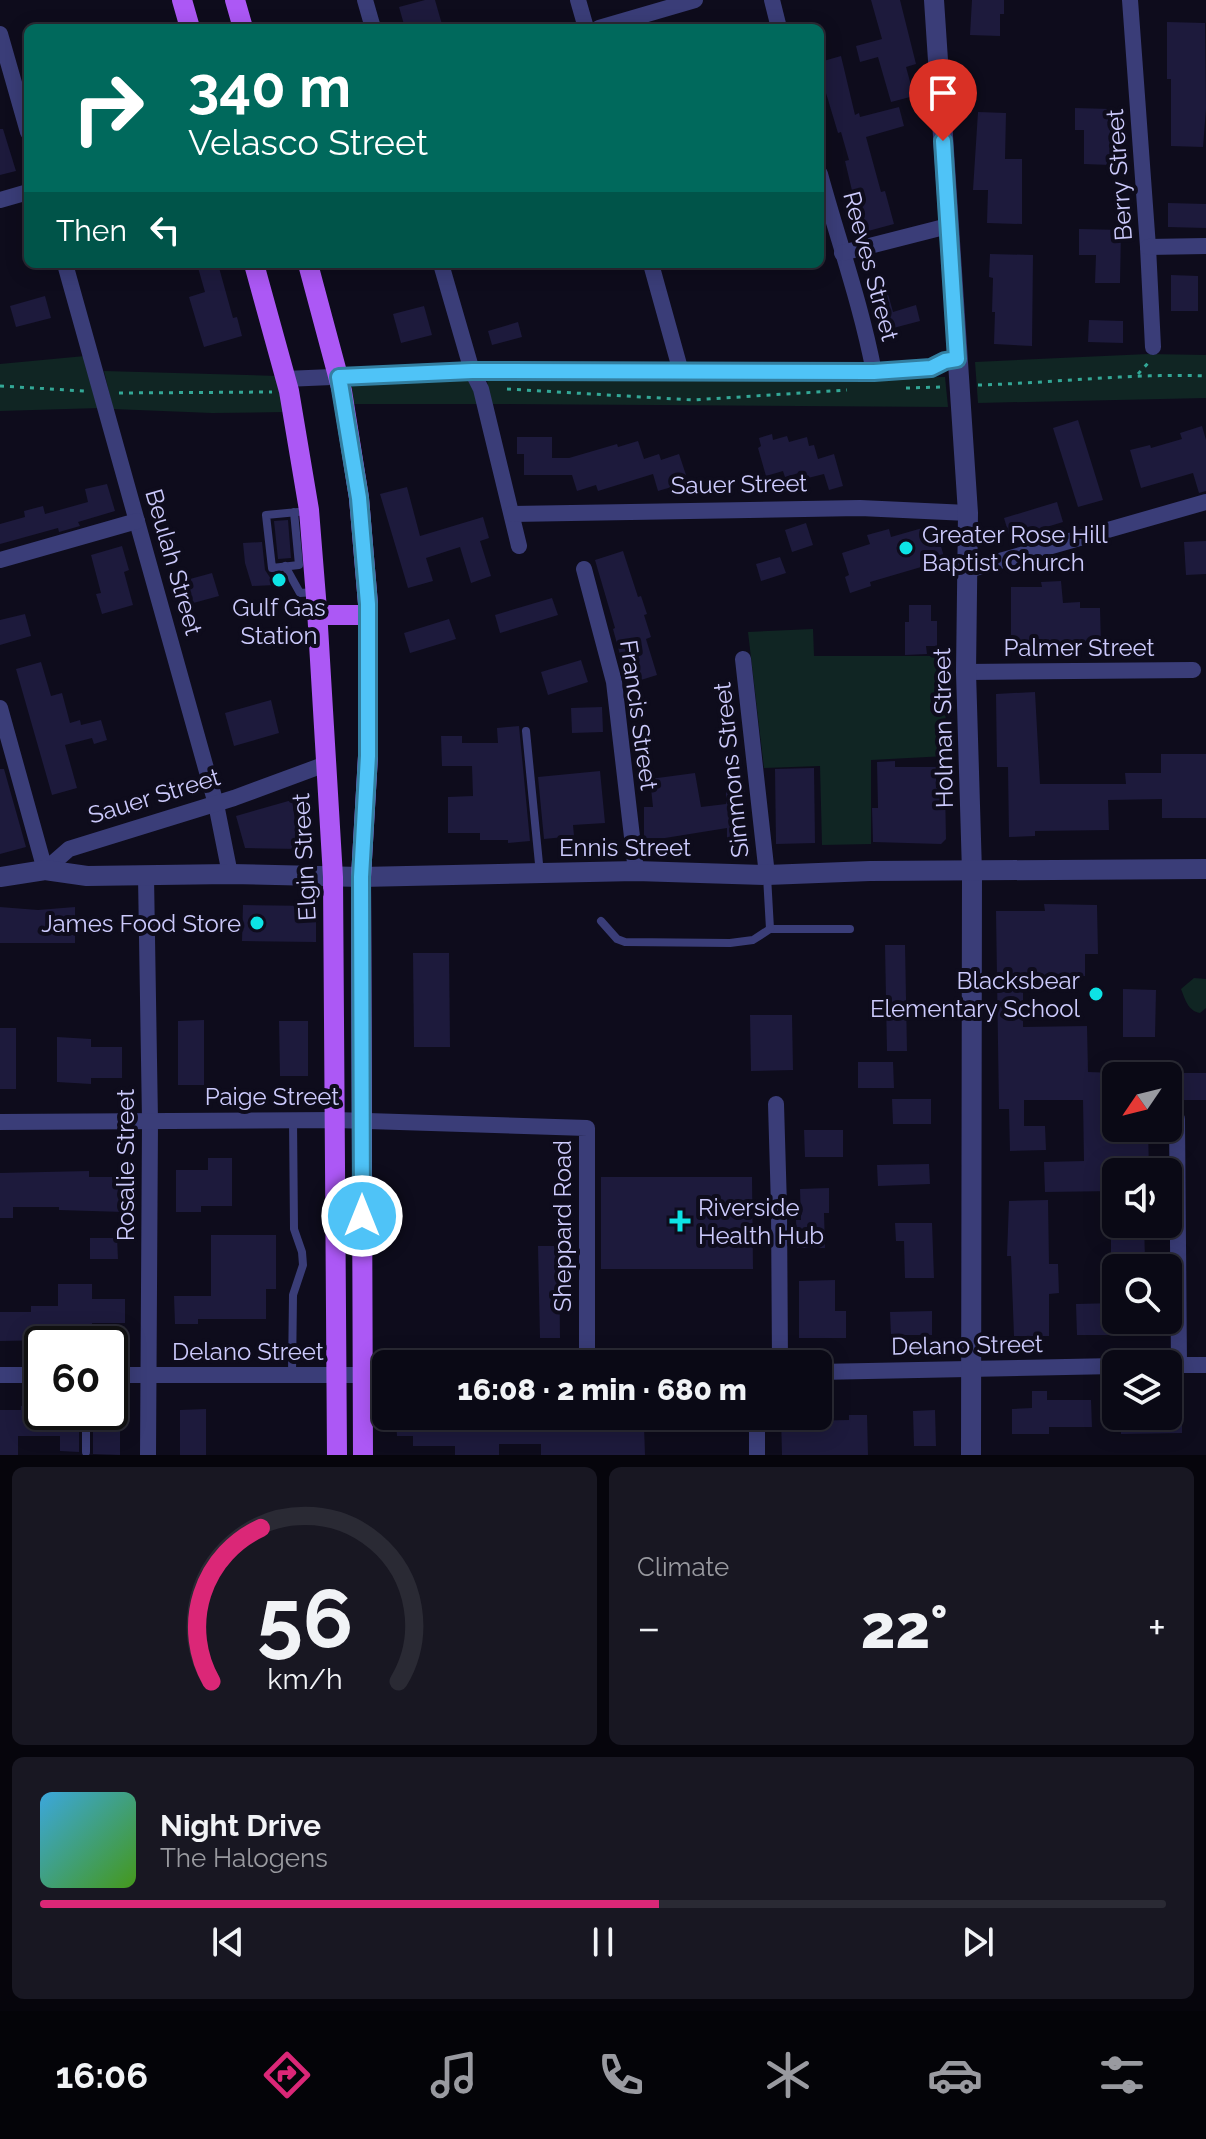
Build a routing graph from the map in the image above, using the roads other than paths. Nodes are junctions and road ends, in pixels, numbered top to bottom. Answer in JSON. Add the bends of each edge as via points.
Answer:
{"nodes":[{"id":1,"x":182,"y":0,"type":"edge"},
{"id":2,"x":235,"y":0,"type":"edge"},
{"id":3,"x":365,"y":0,"type":"edge"},
{"id":4,"x":578,"y":0,"type":"edge"},
{"id":5,"x":695,"y":0,"type":"edge"},
{"id":6,"x":772,"y":0,"type":"edge"},
{"id":7,"x":934,"y":0,"type":"edge"},
{"id":8,"x":1130,"y":0,"type":"edge"},
{"id":9,"x":189,"y":24,"type":"edge"},
{"id":10,"x":242,"y":24,"type":"edge"},
{"id":11,"x":372,"y":24,"type":"edge"},
{"id":12,"x":585,"y":24,"type":"edge"},
{"id":13,"x":613,"y":24,"type":"edge"},
{"id":14,"x":778,"y":24,"type":"edge"},
{"id":15,"x":0,"y":34,"type":"edge"},
{"id":16,"x":24,"y":118,"type":"edge"},
{"id":17,"x":824,"y":188,"type":"edge"},
{"id":18,"x":24,"y":193,"type":"edge"},
{"id":19,"x":0,"y":200,"type":"edge"},
{"id":20,"x":948,"y":226,"type":"junction"},
{"id":21,"x":1206,"y":246,"type":"edge"},
{"id":22,"x":1148,"y":247,"type":"junction"},
{"id":23,"x":842,"y":253,"type":"junction"},
{"id":24,"x":66,"y":268,"type":"edge"},
{"id":25,"x":255,"y":268,"type":"edge"},
{"id":26,"x":309,"y":268,"type":"edge"},
{"id":27,"x":442,"y":268,"type":"edge"},
{"id":28,"x":652,"y":268,"type":"edge"},
{"id":29,"x":1153,"y":347,"type":"dead end"},
{"id":30,"x":957,"y":359,"type":"junction"},
{"id":31,"x":472,"y":371,"type":"junction"},
{"id":32,"x":681,"y":372,"type":"junction"},
{"id":33,"x":874,"y":372,"type":"junction"},
{"id":34,"x":339,"y":377,"type":"junction"},
{"id":35,"x":282,"y":385,"type":"junction"},
{"id":36,"x":1206,"y":502,"type":"edge"},
{"id":37,"x":301,"y":511,"type":"junction"},
{"id":38,"x":968,"y":513,"type":"junction"},
{"id":39,"x":512,"y":514,"type":"junction"},
{"id":40,"x":137,"y":521,"type":"junction"},
{"id":41,"x":519,"y":546,"type":"dead end"},
{"id":42,"x":0,"y":560,"type":"edge"},
{"id":43,"x":285,"y":566,"type":"junction"},
{"id":44,"x":584,"y":569,"type":"dead end"},
{"id":45,"x":968,"y":570,"type":"junction"},
{"id":46,"x":315,"y":592,"type":"junction"},
{"id":47,"x":317,"y":615,"type":"junction"},
{"id":48,"x":368,"y":615,"type":"junction"},
{"id":49,"x":743,"y":659,"type":"dead end"},
{"id":50,"x":1193,"y":670,"type":"dead end"},
{"id":51,"x":966,"y":672,"type":"junction"},
{"id":52,"x":0,"y":708,"type":"edge"},
{"id":53,"x":526,"y":731,"type":"dead end"},
{"id":54,"x":326,"y":764,"type":"junction"},
{"id":55,"x":216,"y":804,"type":"junction"},
{"id":56,"x":1206,"y":869,"type":"edge"},
{"id":57,"x":45,"y":870,"type":"junction"},
{"id":58,"x":636,"y":871,"type":"junction"},
{"id":59,"x":972,"y":872,"type":"junction"},
{"id":60,"x":230,"y":874,"type":"junction"},
{"id":61,"x":540,"y":874,"type":"junction"},
{"id":62,"x":767,"y":875,"type":"junction"},
{"id":63,"x":146,"y":876,"type":"junction"},
{"id":64,"x":0,"y":877,"type":"edge"},
{"id":65,"x":333,"y":877,"type":"junction"},
{"id":66,"x":361,"y":877,"type":"junction"},
{"id":67,"x":601,"y":921,"type":"dead end"},
{"id":68,"x":770,"y":929,"type":"junction"},
{"id":69,"x":850,"y":929,"type":"dead end"},
{"id":70,"x":776,"y":1104,"type":"dead end"},
{"id":71,"x":293,"y":1120,"type":"junction"},
{"id":72,"x":336,"y":1120,"type":"junction"},
{"id":73,"x":362,"y":1120,"type":"junction"},
{"id":74,"x":150,"y":1121,"type":"junction"},
{"id":75,"x":0,"y":1122,"type":"edge"},
{"id":76,"x":545,"y":1127,"type":"joint"},
{"id":77,"x":1177,"y":1142,"type":"edge"},
{"id":78,"x":587,"y":1350,"type":"edge"},
{"id":79,"x":780,"y":1350,"type":"edge"},
{"id":80,"x":1174,"y":1350,"type":"edge"},
{"id":81,"x":1182,"y":1365,"type":"edge"},
{"id":82,"x":1206,"y":1365,"type":"edge"},
{"id":83,"x":1102,"y":1366,"type":"edge"},
{"id":84,"x":972,"y":1368,"type":"junction"},
{"id":85,"x":832,"y":1372,"type":"edge"},
{"id":86,"x":0,"y":1375,"type":"edge"},
{"id":87,"x":24,"y":1375,"type":"edge"},
{"id":88,"x":128,"y":1375,"type":"edge"},
{"id":89,"x":147,"y":1375,"type":"junction"},
{"id":90,"x":292,"y":1375,"type":"junction"},
{"id":91,"x":336,"y":1375,"type":"junction"},
{"id":92,"x":363,"y":1375,"type":"junction"},
{"id":93,"x":372,"y":1375,"type":"edge"},
{"id":94,"x":86,"y":1430,"type":"edge"},
{"id":95,"x":757,"y":1430,"type":"edge"},
{"id":96,"x":86,"y":1452,"type":"dead end"},
{"id":97,"x":148,"y":1455,"type":"edge"},
{"id":98,"x":337,"y":1455,"type":"edge"},
{"id":99,"x":363,"y":1455,"type":"edge"},
{"id":100,"x":757,"y":1455,"type":"edge"},
{"id":101,"x":971,"y":1455,"type":"edge"}],
"edges":[{"from":1,"to":9,"type":"main road"},
{"from":2,"to":10,"type":"main road"},
{"from":3,"to":11,"type":"street"},
{"from":4,"to":12,"type":"street"},
{"from":5,"to":13,"type":"street"},
{"from":6,"to":14,"type":"street"},
{"from":7,"to":20,"type":"street","name":"Holman Street"},
{"from":8,"to":22,"type":"street","name":"Berry Street"},
{"from":15,"to":16,"type":"street"},
{"from":17,"to":23,"type":"street","name":"Reeves Street"},
{"from":18,"to":19,"type":"street"},
{"from":20,"to":23,"type":"street"},
{"from":20,"to":30,"type":"street","name":"Holman Street"},
{"from":21,"to":22,"type":"street"},
{"from":22,"to":29,"type":"street","name":"Berry Street"},
{"from":23,"to":33,"type":"street","name":"Reeves Street","via":[[864,319]]},
{"from":24,"to":40,"type":"street","name":"Beulah Street"},
{"from":25,"to":35,"type":"main road","name":"Elgin Street"},
{"from":26,"to":34,"type":"main road"},
{"from":27,"to":31,"type":"street"},
{"from":28,"to":32,"type":"street"},
{"from":30,"to":33,"type":"street","via":[[931,368]]},
{"from":30,"to":38,"type":"street","name":"Holman Street"},
{"from":31,"to":32,"type":"street"},
{"from":31,"to":34,"type":"street"},
{"from":31,"to":39,"type":"street"},
{"from":32,"to":33,"type":"street"},
{"from":34,"to":35,"type":"street"},
{"from":34,"to":48,"type":"main road","via":[[359,498]]},
{"from":35,"to":37,"type":"main road","name":"Elgin Street","via":[[289,391]]},
{"from":36,"to":45,"type":"street"},
{"from":37,"to":43,"type":"lane","via":[[299,565]]},
{"from":37,"to":43,"type":"lane","via":[[266,515],[272,568]]},
{"from":37,"to":46,"type":"main road","name":"Elgin Street"},
{"from":38,"to":39,"type":"street","name":"Sauer Street","via":[[860,508]]},
{"from":38,"to":45,"type":"street","name":"Holman Street"},
{"from":39,"to":41,"type":"street"},
{"from":40,"to":42,"type":"street"},
{"from":40,"to":55,"type":"street","name":"Beulah Street"},
{"from":43,"to":46,"type":"lane","via":[[300,593]]},
{"from":44,"to":58,"type":"street","name":"Francis Street","via":[[614,682]]},
{"from":45,"to":51,"type":"street","name":"Holman Street"},
{"from":46,"to":47,"type":"main road","name":"Elgin Street"},
{"from":47,"to":48,"type":"main road"},
{"from":47,"to":54,"type":"main road","name":"Elgin Street"},
{"from":48,"to":66,"type":"main road"},
{"from":49,"to":62,"type":"street","name":"Simmons Street"},
{"from":50,"to":51,"type":"street","name":"Palmer Street"},
{"from":51,"to":59,"type":"street","name":"Holman Street"},
{"from":52,"to":57,"type":"street"},
{"from":53,"to":61,"type":"lane"},
{"from":54,"to":55,"type":"street","name":"Sauer Street"},
{"from":54,"to":65,"type":"main road","name":"Elgin Street"},
{"from":55,"to":57,"type":"street","name":"Sauer Street","via":[[69,849]]},
{"from":55,"to":60,"type":"street","name":"Beulah Street"},
{"from":56,"to":59,"type":"street","name":"Ennis Street"},
{"from":57,"to":63,"type":"street","name":"Ennis Street"},
{"from":57,"to":64,"type":"street","name":"Sauer Street"},
{"from":58,"to":61,"type":"street","name":"Ennis Street"},
{"from":58,"to":62,"type":"street","name":"Ennis Street"},
{"from":59,"to":62,"type":"street","name":"Ennis Street"},
{"from":59,"to":84,"type":"street","name":"Holman Street"},
{"from":60,"to":63,"type":"street","name":"Ennis Street"},
{"from":60,"to":65,"type":"street","name":"Ennis Street"},
{"from":61,"to":66,"type":"street","name":"Ennis Street"},
{"from":62,"to":68,"type":"lane"},
{"from":63,"to":74,"type":"street","name":"Rosalie Street"},
{"from":65,"to":66,"type":"street","name":"Ennis Street"},
{"from":65,"to":72,"type":"main road","name":"Elgin Street"},
{"from":66,"to":73,"type":"main road"},
{"from":67,"to":68,"type":"lane","via":[[625,942],[730,943],[753,940]]},
{"from":68,"to":69,"type":"lane"},
{"from":70,"to":79,"type":"street"},
{"from":71,"to":72,"type":"street","name":"Paige Street"},
{"from":71,"to":74,"type":"street","name":"Paige Street"},
{"from":71,"to":90,"type":"lane","via":[[294,1229],[303,1265],[293,1295]]},
{"from":72,"to":73,"type":"street","name":"Paige Street"},
{"from":72,"to":91,"type":"main road","name":"Elgin Street"},
{"from":73,"to":76,"type":"street","name":"Paige Street"},
{"from":73,"to":92,"type":"main road"},
{"from":74,"to":75,"type":"street","name":"Paige Street"},
{"from":74,"to":89,"type":"street","name":"Rosalie Street"},
{"from":76,"to":78,"type":"street","name":"Sheppard Road","via":[[587,1128]]},
{"from":77,"to":80,"type":"street"},
{"from":81,"to":82,"type":"street"},
{"from":83,"to":84,"type":"street","name":"Delano Street"},
{"from":84,"to":85,"type":"street","name":"Delano Street"},
{"from":84,"to":101,"type":"street","name":"Holman Street"},
{"from":86,"to":87,"type":"street"},
{"from":88,"to":89,"type":"street","name":"Delano Street"},
{"from":89,"to":90,"type":"street","name":"Delano Street"},
{"from":89,"to":97,"type":"street","name":"Rosalie Street"},
{"from":90,"to":91,"type":"street","name":"Delano Street"},
{"from":91,"to":92,"type":"street","name":"Delano Street"},
{"from":91,"to":98,"type":"main road","name":"Elgin Street"},
{"from":92,"to":93,"type":"street","name":"Delano Street"},
{"from":92,"to":99,"type":"main road"},
{"from":94,"to":96,"type":"lane"},
{"from":95,"to":100,"type":"street"}]}
